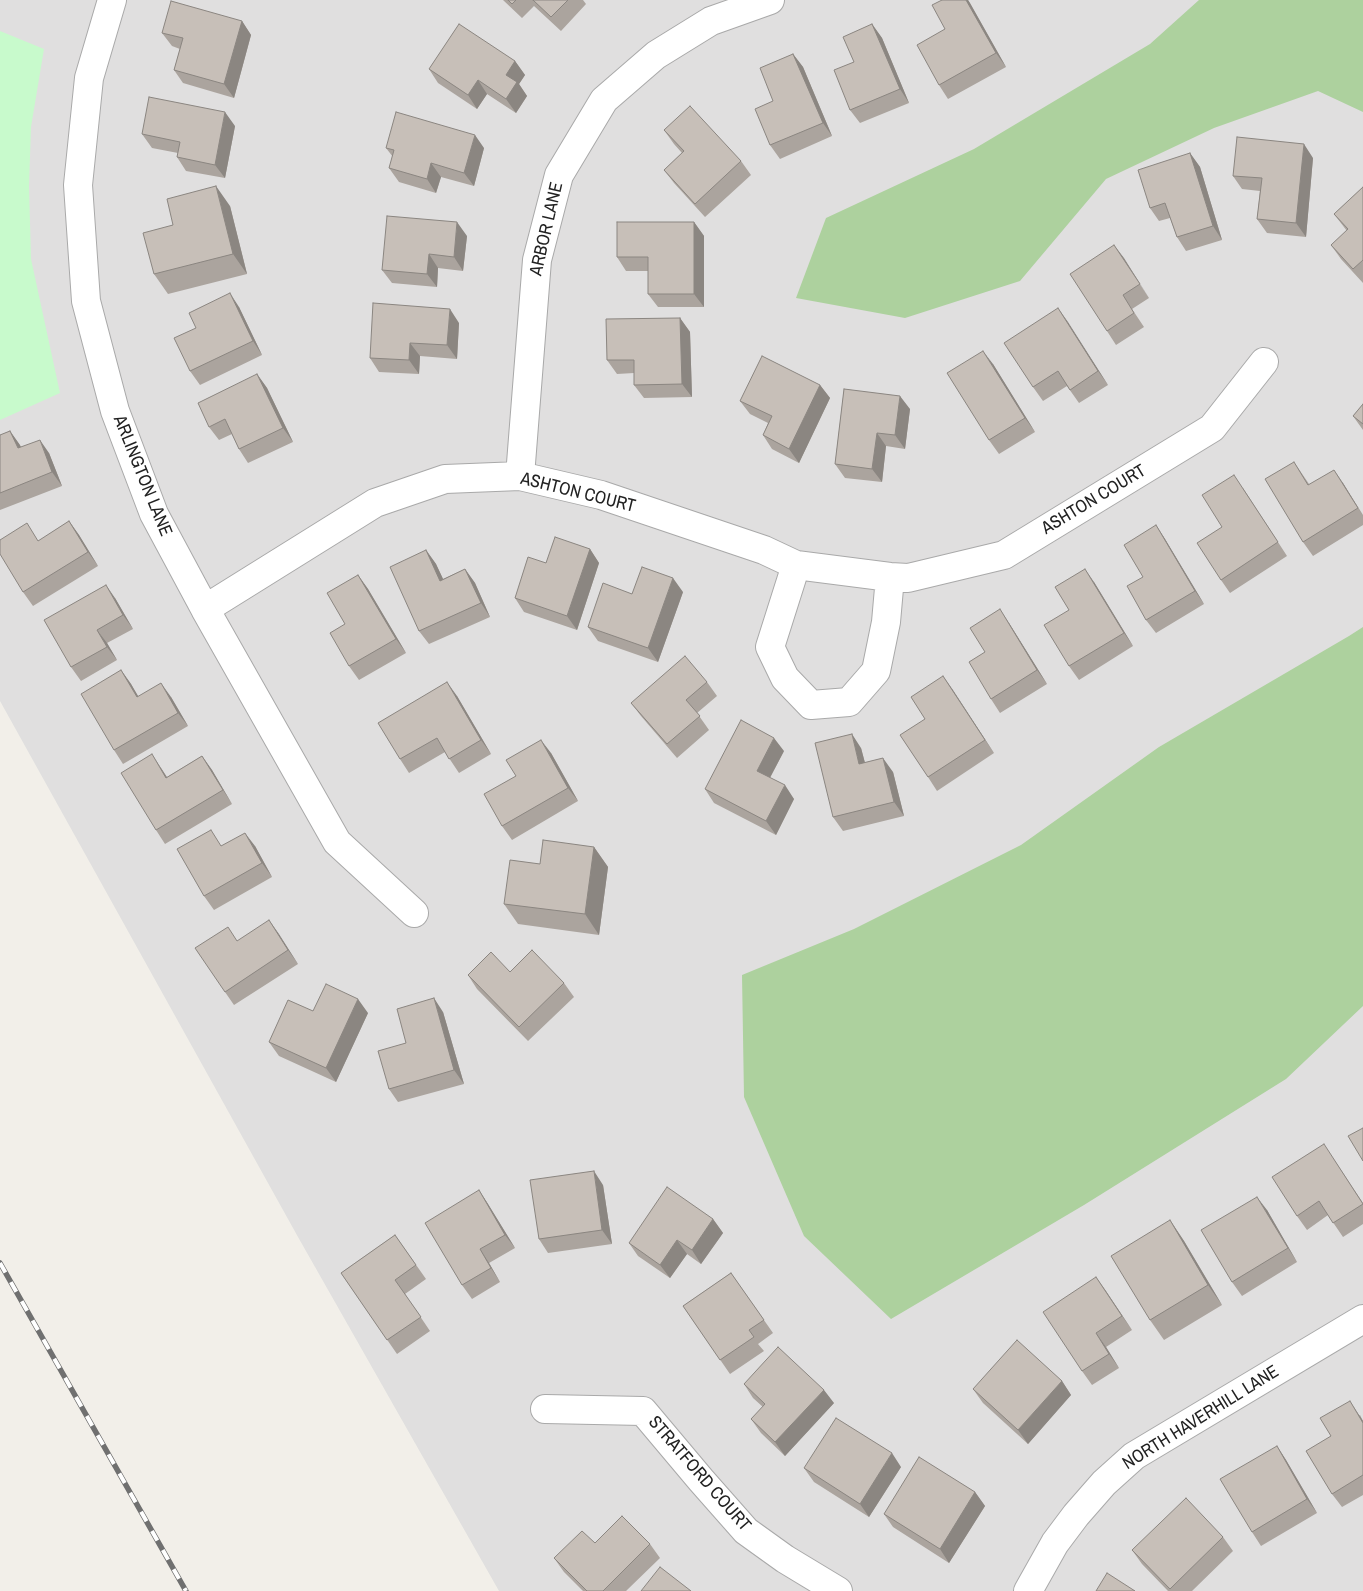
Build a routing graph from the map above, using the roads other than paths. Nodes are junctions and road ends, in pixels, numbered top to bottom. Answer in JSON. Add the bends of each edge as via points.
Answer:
{"nodes":[{"id":1,"x":112,"y":0,"type":"edge"},
{"id":2,"x":770,"y":0,"type":"edge"},
{"id":3,"x":1264,"y":362,"type":"dead end"},
{"id":4,"x":520,"y":476,"type":"junction"},
{"id":5,"x":796,"y":565,"type":"junction"},
{"id":6,"x":890,"y":577,"type":"junction"},
{"id":7,"x":205,"y":609,"type":"junction"},
{"id":8,"x":414,"y":913,"type":"dead end"},
{"id":9,"x":1363,"y":1319,"type":"edge"},
{"id":10,"x":544,"y":1409,"type":"dead end"},
{"id":11,"x":838,"y":1591,"type":"edge"},
{"id":12,"x":1028,"y":1591,"type":"edge"}],
"edges":[{"from":1,"to":7,"type":"street","name":"ARLINGTON LANE","via":[[89,78],[78,185],[86,301],[115,411],[154,514]]},
{"from":2,"to":4,"type":"street","name":"ARBOR LANE","via":[[711,21],[656,55],[604,100],[559,175],[537,260]]},
{"from":3,"to":6,"type":"street","name":"ASHTON COURT","via":[[1212,428],[1004,555],[908,578]]},
{"from":4,"to":5,"type":"street","name":"ASHTON COURT","via":[[601,495],[764,550]]},
{"from":4,"to":7,"type":"street","name":"ASHTON COURT","via":[[445,479],[375,503]]},
{"from":5,"to":6,"type":"street","name":"ASHTON COURT"},
{"from":5,"to":6,"type":"street","via":[[770,647],[785,678],[811,705],[849,702],[876,671],[886,622]]},
{"from":7,"to":8,"type":"street","name":"ARLINGTON LANE","via":[[337,842]]},
{"from":9,"to":12,"type":"street","name":"NORTH HAVERHILL LANE","via":[[1134,1456],[1076,1515],[1055,1543]]},
{"from":10,"to":11,"type":"street","name":"STRATFORD COURT","via":[[643,1411],[746,1532]]}]}
